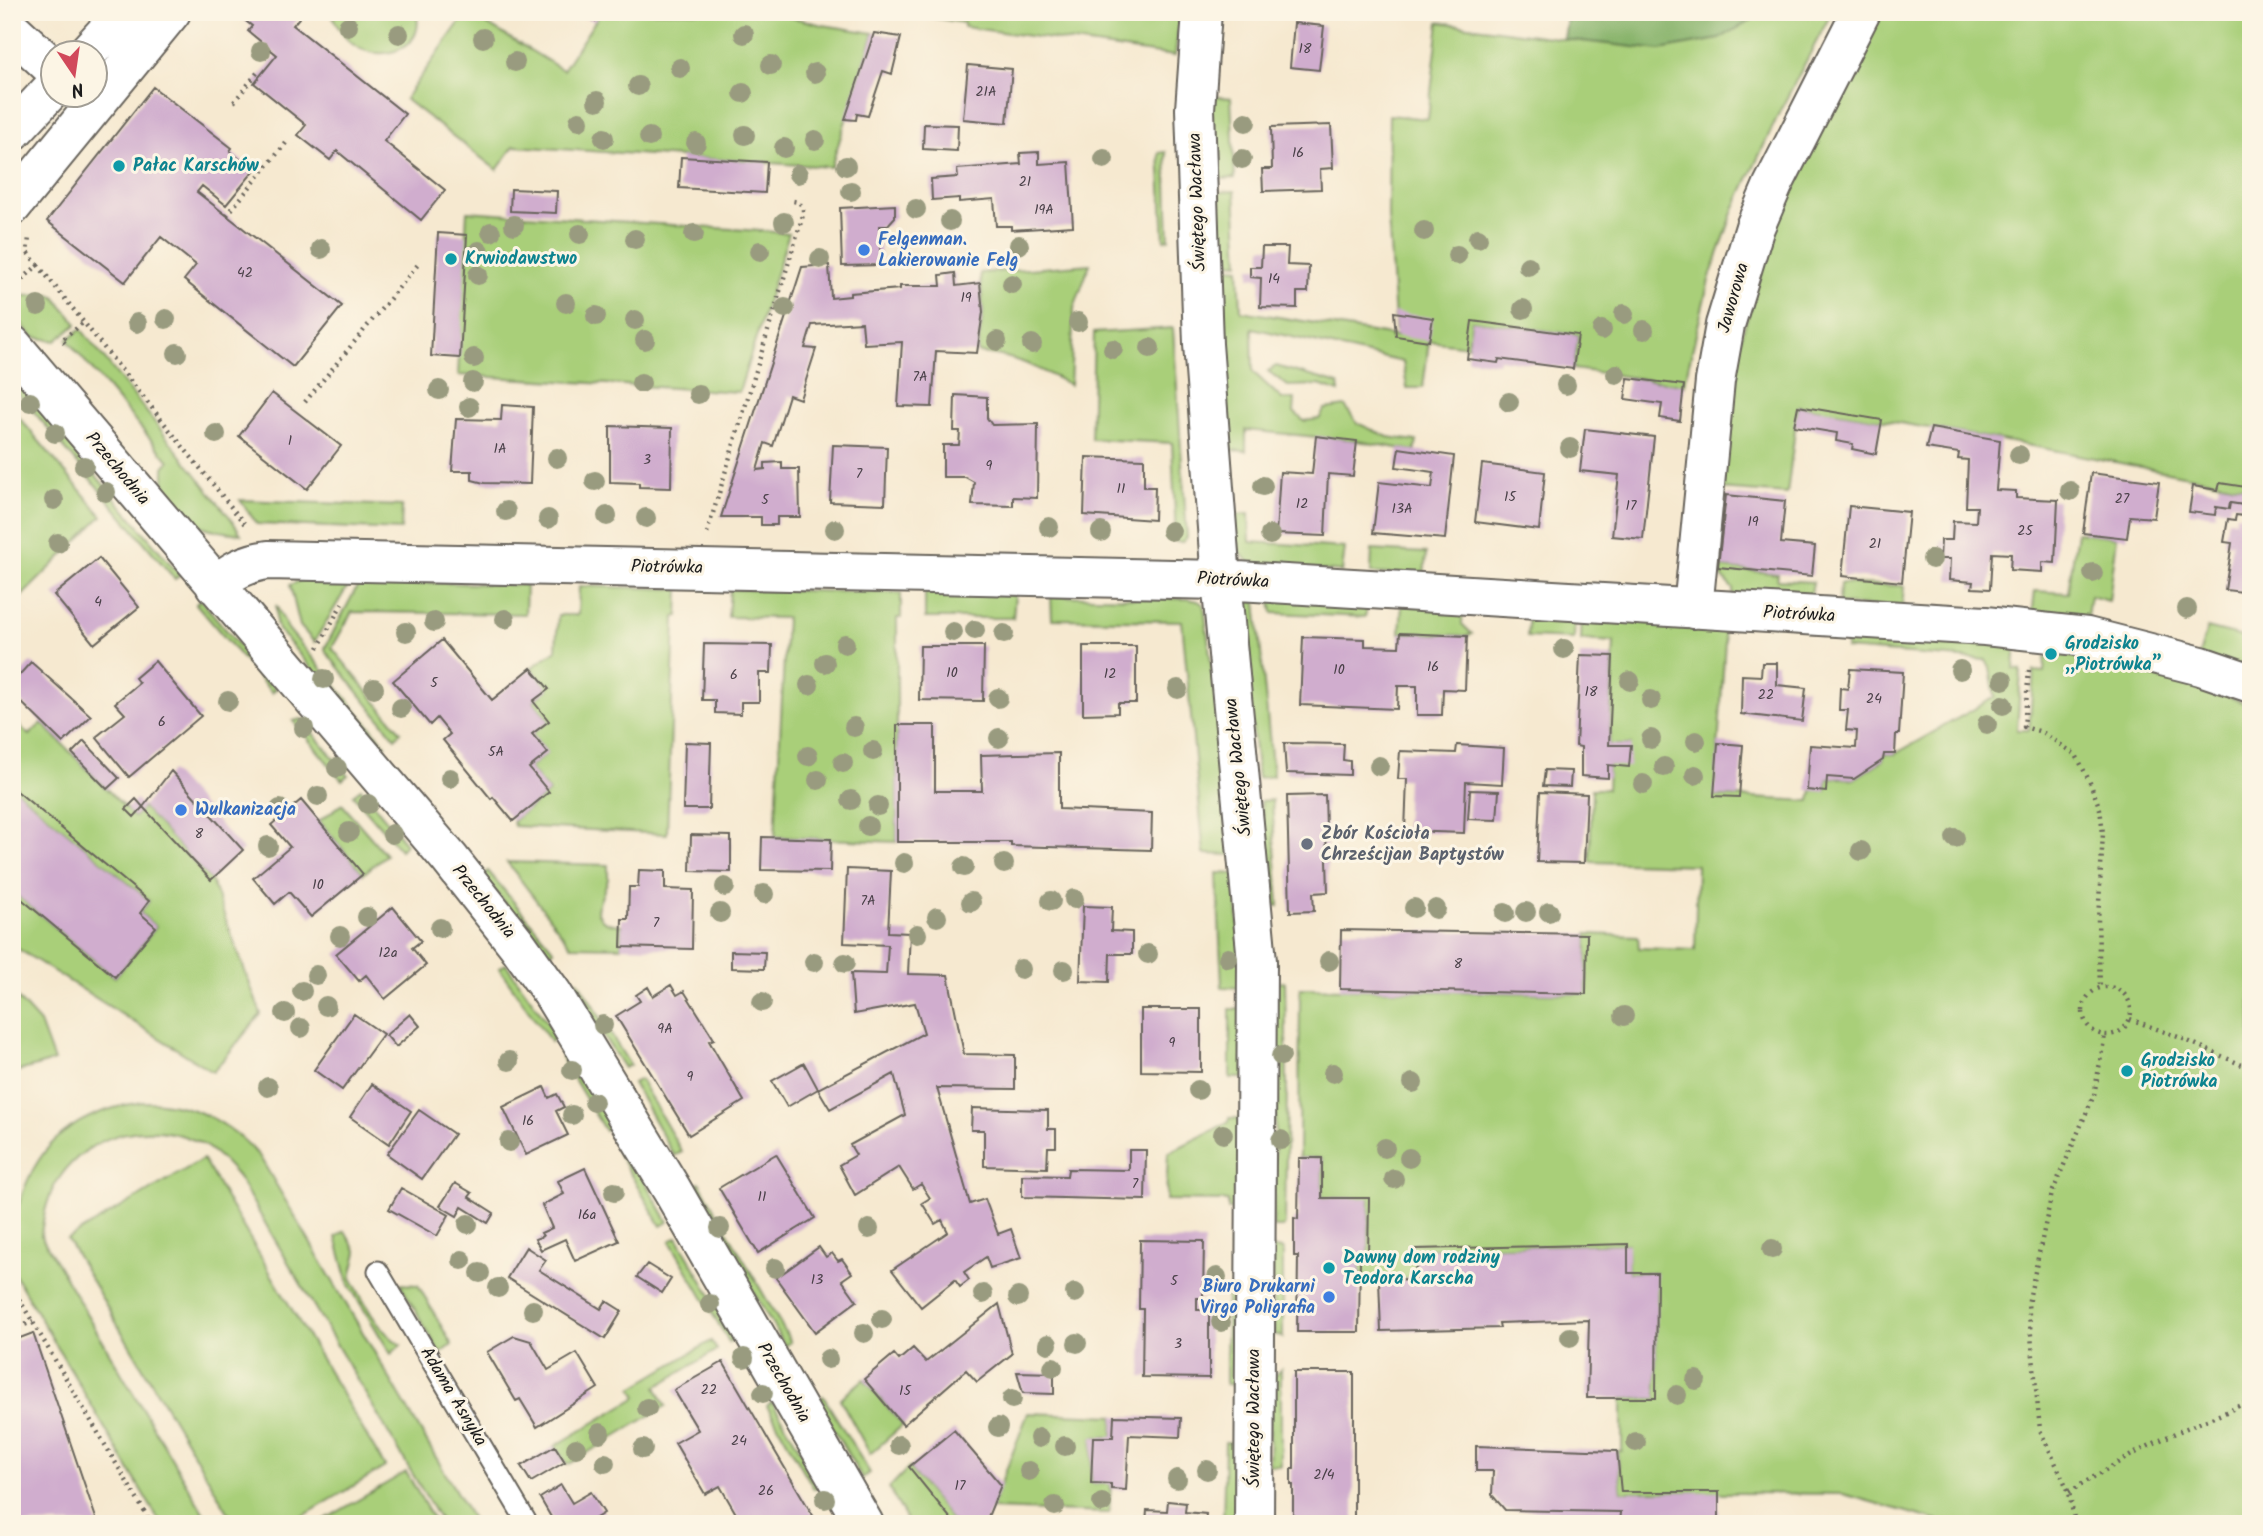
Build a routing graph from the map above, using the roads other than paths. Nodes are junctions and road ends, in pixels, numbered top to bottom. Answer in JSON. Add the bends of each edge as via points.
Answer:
{"nodes":[{"id":1,"x":125,"y":12,"type":"edge"},
{"id":2,"x":171,"y":12,"type":"edge"},
{"id":3,"x":1202,"y":12,"type":"edge"},
{"id":4,"x":1861,"y":12,"type":"edge"},
{"id":5,"x":12,"y":30,"type":"edge"},
{"id":6,"x":101,"y":38,"type":"edge"},
{"id":7,"x":38,"y":54,"type":"edge"},
{"id":8,"x":38,"y":104,"type":"edge"},
{"id":9,"x":12,"y":132,"type":"edge"},
{"id":10,"x":12,"y":206,"type":"edge"},
{"id":11,"x":12,"y":345,"type":"edge"},
{"id":12,"x":1221,"y":580,"type":"junction"},
{"id":13,"x":215,"y":585,"type":"junction"},
{"id":14,"x":1693,"y":609,"type":"junction"},
{"id":15,"x":2251,"y":683,"type":"edge"},
{"id":16,"x":378,"y":1271,"type":"dead end"},
{"id":17,"x":528,"y":1524,"type":"edge"},
{"id":18,"x":864,"y":1524,"type":"edge"},
{"id":19,"x":1254,"y":1524,"type":"edge"}],
"edges":[{"from":1,"to":6,"type":"street"},
{"from":2,"to":10,"type":"street"},
{"from":3,"to":12,"type":"street","name":"Świętego Wacława","via":[[1195,109],[1199,250]]},
{"from":4,"to":14,"type":"street","name":"Jaworowa","via":[[1773,185],[1725,325],[1715,381]]},
{"from":5,"to":7,"type":"street"},
{"from":8,"to":9,"type":"street"},
{"from":11,"to":13,"type":"street","name":"Przechodnia"},
{"from":12,"to":13,"type":"street","name":"Piotrówka","via":[[268,560],[235,569]]},
{"from":12,"to":14,"type":"street","name":"Piotrówka"},
{"from":12,"to":19,"type":"street","name":"Świętego Wacława","via":[[1257,961]]},
{"from":13,"to":18,"type":"street","name":"Przechodnia","via":[[449,858],[552,993],[672,1190]]},
{"from":14,"to":15,"type":"street","name":"Piotrówka","via":[[2063,633],[2202,666]]},
{"from":16,"to":17,"type":"lane","name":"Adama Asnyka"}]}
